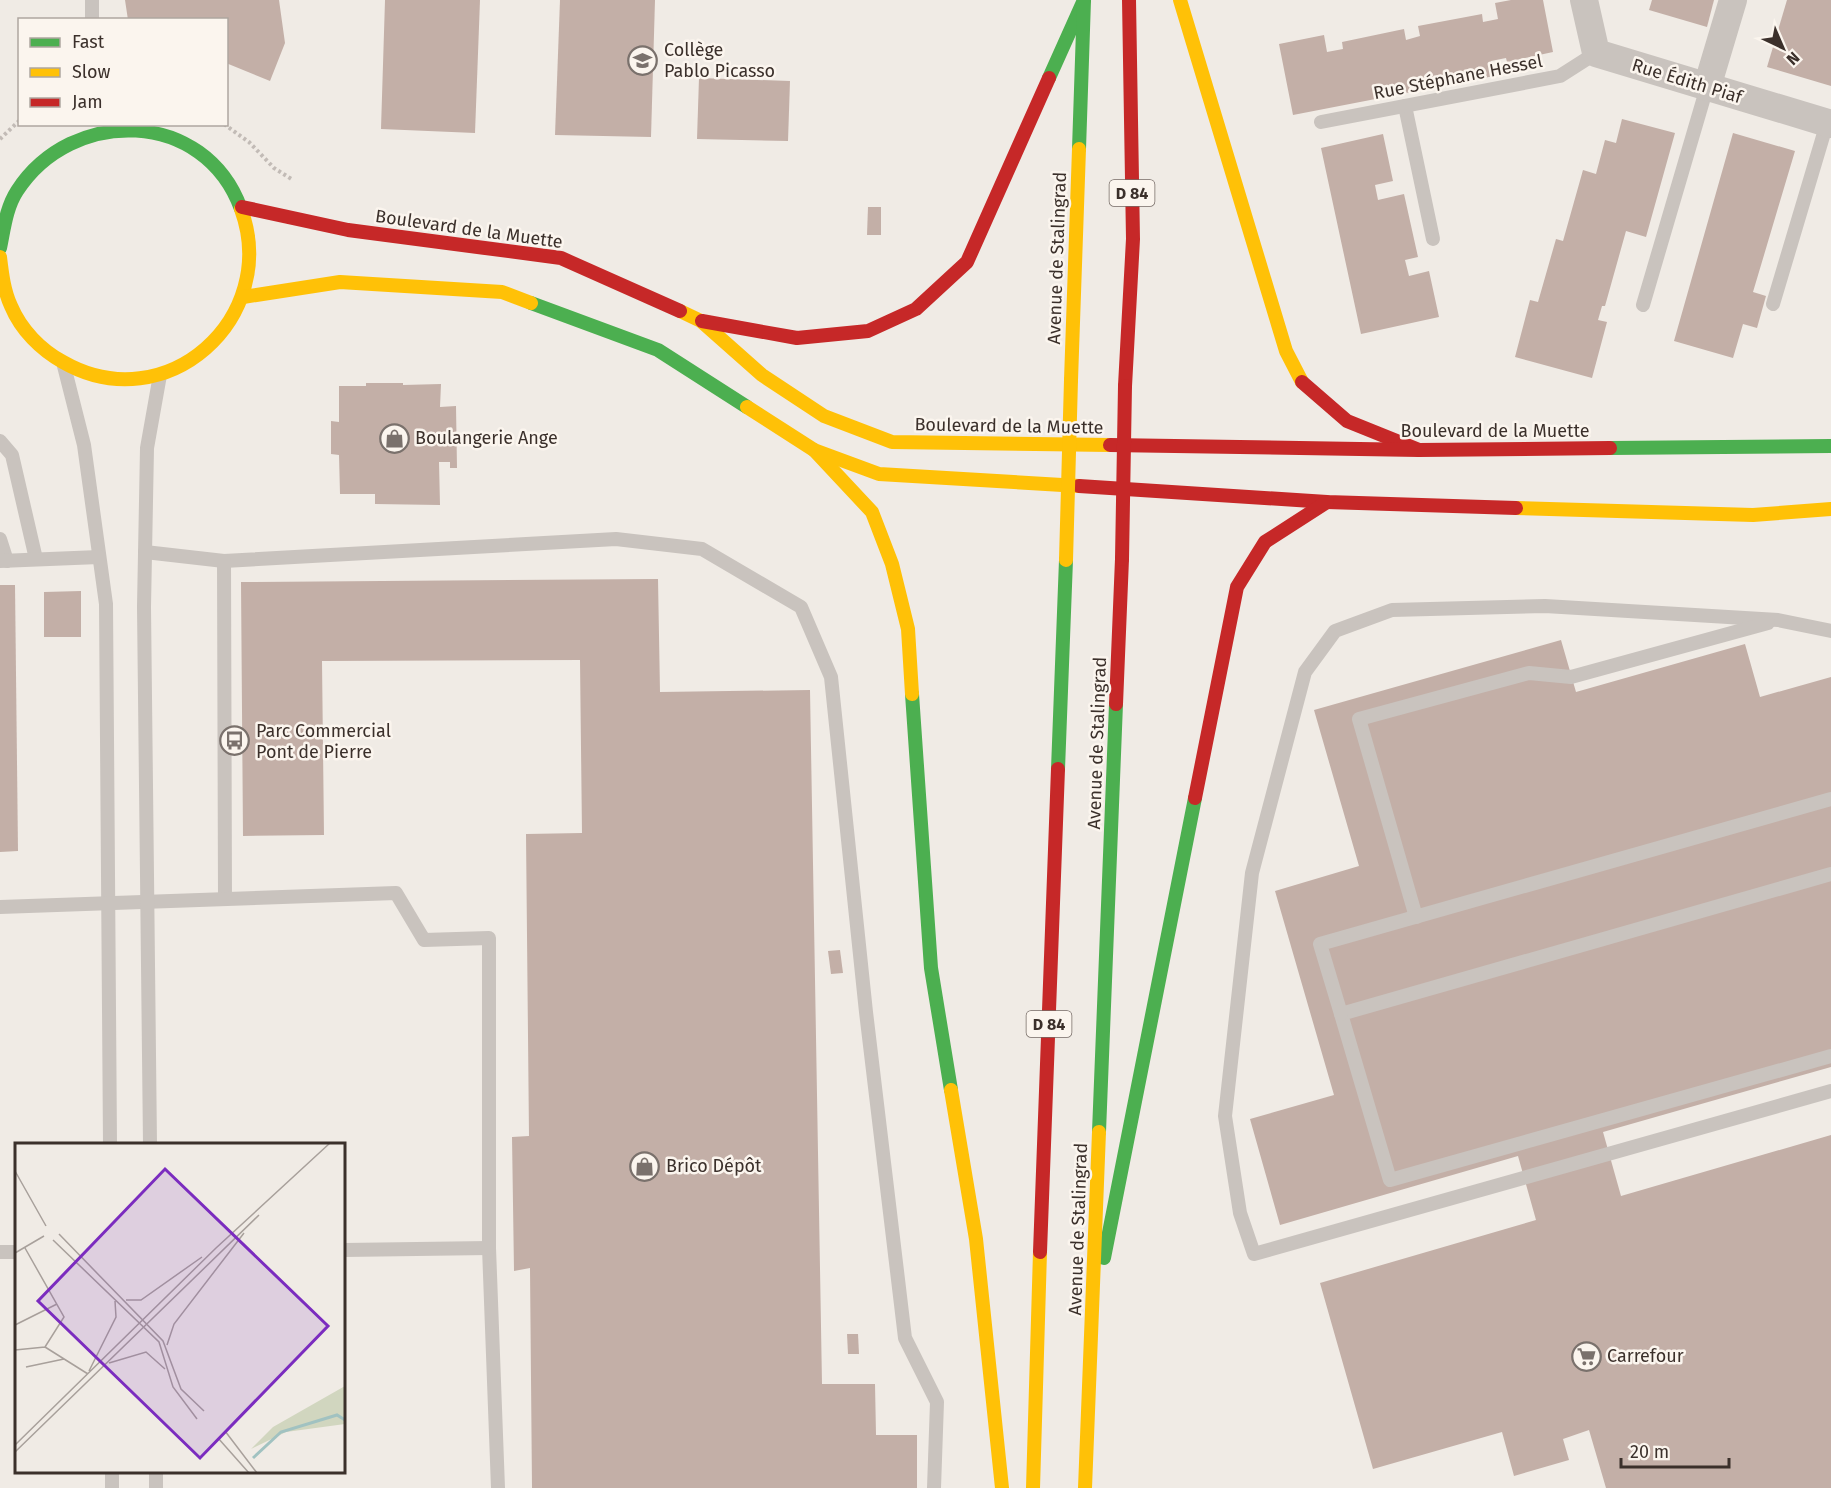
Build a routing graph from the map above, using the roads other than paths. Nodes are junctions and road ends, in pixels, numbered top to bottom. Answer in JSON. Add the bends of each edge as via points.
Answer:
{"nodes":[{"id":1,"x":92,"y":0,"type":"edge"},
{"id":2,"x":1084,"y":0,"type":"edge"},
{"id":3,"x":1129,"y":0,"type":"edge"},
{"id":4,"x":1180,"y":0,"type":"edge"},
{"id":5,"x":1584,"y":0,"type":"edge"},
{"id":6,"x":1733,"y":0,"type":"edge"},
{"id":7,"x":92,"y":18,"type":"edge"},
{"id":8,"x":1596,"y":53,"type":"junction"},
{"id":9,"x":1707,"y":87,"type":"junction"},
{"id":10,"x":1405,"y":106,"type":"junction"},
{"id":11,"x":1321,"y":122,"type":"dead end"},
{"id":12,"x":1829,"y":123,"type":"edge"},
{"id":13,"x":105,"y":127,"type":"edge"},
{"id":14,"x":242,"y":207,"type":"junction"},
{"id":15,"x":4,"y":210,"type":"edge"},
{"id":16,"x":1433,"y":239,"type":"dead end"},
{"id":17,"x":0,"y":248,"type":"edge"},
{"id":18,"x":0,"y":257,"type":"edge"},
{"id":19,"x":3,"y":293,"type":"edge"},
{"id":20,"x":243,"y":297,"type":"junction"},
{"id":21,"x":1773,"y":304,"type":"dead end"},
{"id":22,"x":1643,"y":305,"type":"dead end"},
{"id":23,"x":701,"y":321,"type":"junction"},
{"id":24,"x":63,"y":364,"type":"junction"},
{"id":25,"x":160,"y":375,"type":"junction"},
{"id":26,"x":0,"y":441,"type":"edge"},
{"id":27,"x":1831,"y":446,"type":"edge"},
{"id":28,"x":814,"y":450,"type":"junction"},
{"id":29,"x":1419,"y":450,"type":"junction"},
{"id":30,"x":1327,"y":502,"type":"junction"},
{"id":31,"x":1831,"y":509,"type":"edge"},
{"id":32,"x":1753,"y":515,"type":"junction"},
{"id":33,"x":1831,"y":521,"type":"edge"},
{"id":34,"x":0,"y":539,"type":"edge"},
{"id":35,"x":145,"y":552,"type":"junction"},
{"id":36,"x":99,"y":557,"type":"junction"},
{"id":37,"x":36,"y":559,"type":"junction"},
{"id":38,"x":4,"y":561,"type":"edge"},
{"id":39,"x":224,"y":561,"type":"junction"},
{"id":40,"x":1778,"y":620,"type":"junction"},
{"id":41,"x":1831,"y":631,"type":"edge"},
{"id":42,"x":1831,"y":799,"type":"edge"},
{"id":43,"x":1831,"y":874,"type":"edge"},
{"id":44,"x":225,"y":899,"type":"junction"},
{"id":45,"x":147,"y":902,"type":"junction"},
{"id":46,"x":108,"y":903,"type":"junction"},
{"id":47,"x":0,"y":907,"type":"edge"},
{"id":48,"x":1416,"y":917,"type":"junction"},
{"id":49,"x":1341,"y":1014,"type":"junction"},
{"id":50,"x":1831,"y":1056,"type":"edge"},
{"id":51,"x":1831,"y":1091,"type":"edge"},
{"id":52,"x":110,"y":1143,"type":"edge"},
{"id":53,"x":150,"y":1143,"type":"edge"},
{"id":54,"x":489,"y":1248,"type":"junction"},
{"id":55,"x":345,"y":1250,"type":"edge"},
{"id":56,"x":1092,"y":1316,"type":"junction"},
{"id":57,"x":498,"y":1488,"type":"edge"},
{"id":58,"x":934,"y":1488,"type":"edge"},
{"id":59,"x":1002,"y":1488,"type":"edge"},
{"id":60,"x":1033,"y":1488,"type":"edge"},
{"id":61,"x":1084,"y":1488,"type":"edge"}],
"edges":[{"from":1,"to":7,"type":"lane"},
{"from":2,"to":23,"type":"main road","via":[[968,262],[916,309],[868,331],[797,338]]},
{"from":2,"to":60,"type":"main road","name":"Avenue de Stalingrad","number":"D 84","bridge":true},
{"from":3,"to":56,"type":"main road","name":"Avenue de Stalingrad","number":"D 84","bridge":true,"via":[[1133,239]]},
{"from":4,"to":29,"type":"main road","via":[[1286,351],[1304,385],[1347,421]]},
{"from":5,"to":8,"type":"street"},
{"from":6,"to":9,"type":"street"},
{"from":8,"to":9,"type":"street","name":"Rue Édith Piaf"},
{"from":8,"to":10,"type":"lane","name":"Rue Stéphane Hessel","via":[[1560,76]]},
{"from":9,"to":12,"type":"street","name":"Rue Édith Piaf"},
{"from":9,"to":22,"type":"lane"},
{"from":10,"to":11,"type":"lane","name":"Rue Stéphane Hessel"},
{"from":10,"to":16,"type":"lane"},
{"from":12,"to":21,"type":"lane"},
{"from":13,"to":14,"type":"main road","via":[[148,130],[188,144],[220,171]]},
{"from":13,"to":15,"type":"main road","via":[[70,141],[39,162]]},
{"from":14,"to":20,"type":"main road","via":[[251,252]]},
{"from":14,"to":23,"type":"main road","name":"Boulevard de la Muette","via":[[348,230],[561,258]]},
{"from":15,"to":17,"type":"main road"},
{"from":18,"to":19,"type":"main road"},
{"from":19,"to":24,"type":"main road","via":[[38,345]]},
{"from":20,"to":25,"type":"main road","via":[[230,323],[210,346],[187,363]]},
{"from":20,"to":28,"type":"main road","via":[[340,282],[502,292],[658,350]]},
{"from":23,"to":29,"type":"main road","name":"Boulevard de la Muette","via":[[762,375],[824,416],[892,442]]},
{"from":24,"to":25,"type":"main road","via":[[94,376],[127,380]]},
{"from":24,"to":36,"type":"lane","via":[[84,445]]},
{"from":25,"to":35,"type":"lane","via":[[147,448]]},
{"from":26,"to":37,"type":"lane","via":[[12,455]]},
{"from":27,"to":29,"type":"main road","name":"Boulevard de la Muette"},
{"from":28,"to":30,"type":"main road","via":[[879,474]]},
{"from":28,"to":59,"type":"main road","via":[[872,512],[892,564],[908,629],[931,968],[976,1239]]},
{"from":30,"to":32,"type":"main road"},
{"from":30,"to":56,"type":"main road","via":[[1265,542],[1237,587]]},
{"from":31,"to":32,"type":"main road"},
{"from":32,"to":33,"type":"lane"},
{"from":34,"to":38,"type":"lane"},
{"from":35,"to":39,"type":"lane"},
{"from":35,"to":45,"type":"lane"},
{"from":36,"to":37,"type":"lane"},
{"from":36,"to":46,"type":"lane","via":[[106,604]]},
{"from":37,"to":38,"type":"lane"},
{"from":39,"to":44,"type":"lane"},
{"from":39,"to":58,"type":"lane","via":[[616,539],[702,549],[801,607],[831,677],[905,1338],[937,1402]]},
{"from":40,"to":41,"type":"lane"},
{"from":40,"to":48,"type":"lane","via":[[1571,677],[1529,673],[1359,719]]},
{"from":40,"to":51,"type":"lane","via":[[1545,606],[1392,610],[1335,631],[1305,672],[1252,873],[1225,1116],[1240,1213],[1254,1254]]},
{"from":42,"to":48,"type":"lane"},
{"from":43,"to":49,"type":"lane"},
{"from":44,"to":45,"type":"lane"},
{"from":44,"to":54,"type":"lane","via":[[396,893],[424,940],[489,938]]},
{"from":45,"to":46,"type":"lane"},
{"from":45,"to":53,"type":"lane"},
{"from":46,"to":47,"type":"lane"},
{"from":46,"to":52,"type":"lane"},
{"from":48,"to":49,"type":"lane","via":[[1320,944]]},
{"from":49,"to":50,"type":"lane","via":[[1390,1180]]},
{"from":54,"to":55,"type":"lane"},
{"from":54,"to":57,"type":"lane"},
{"from":56,"to":61,"type":"main road","name":"Avenue de Stalingrad","number":"D 84"}]}
